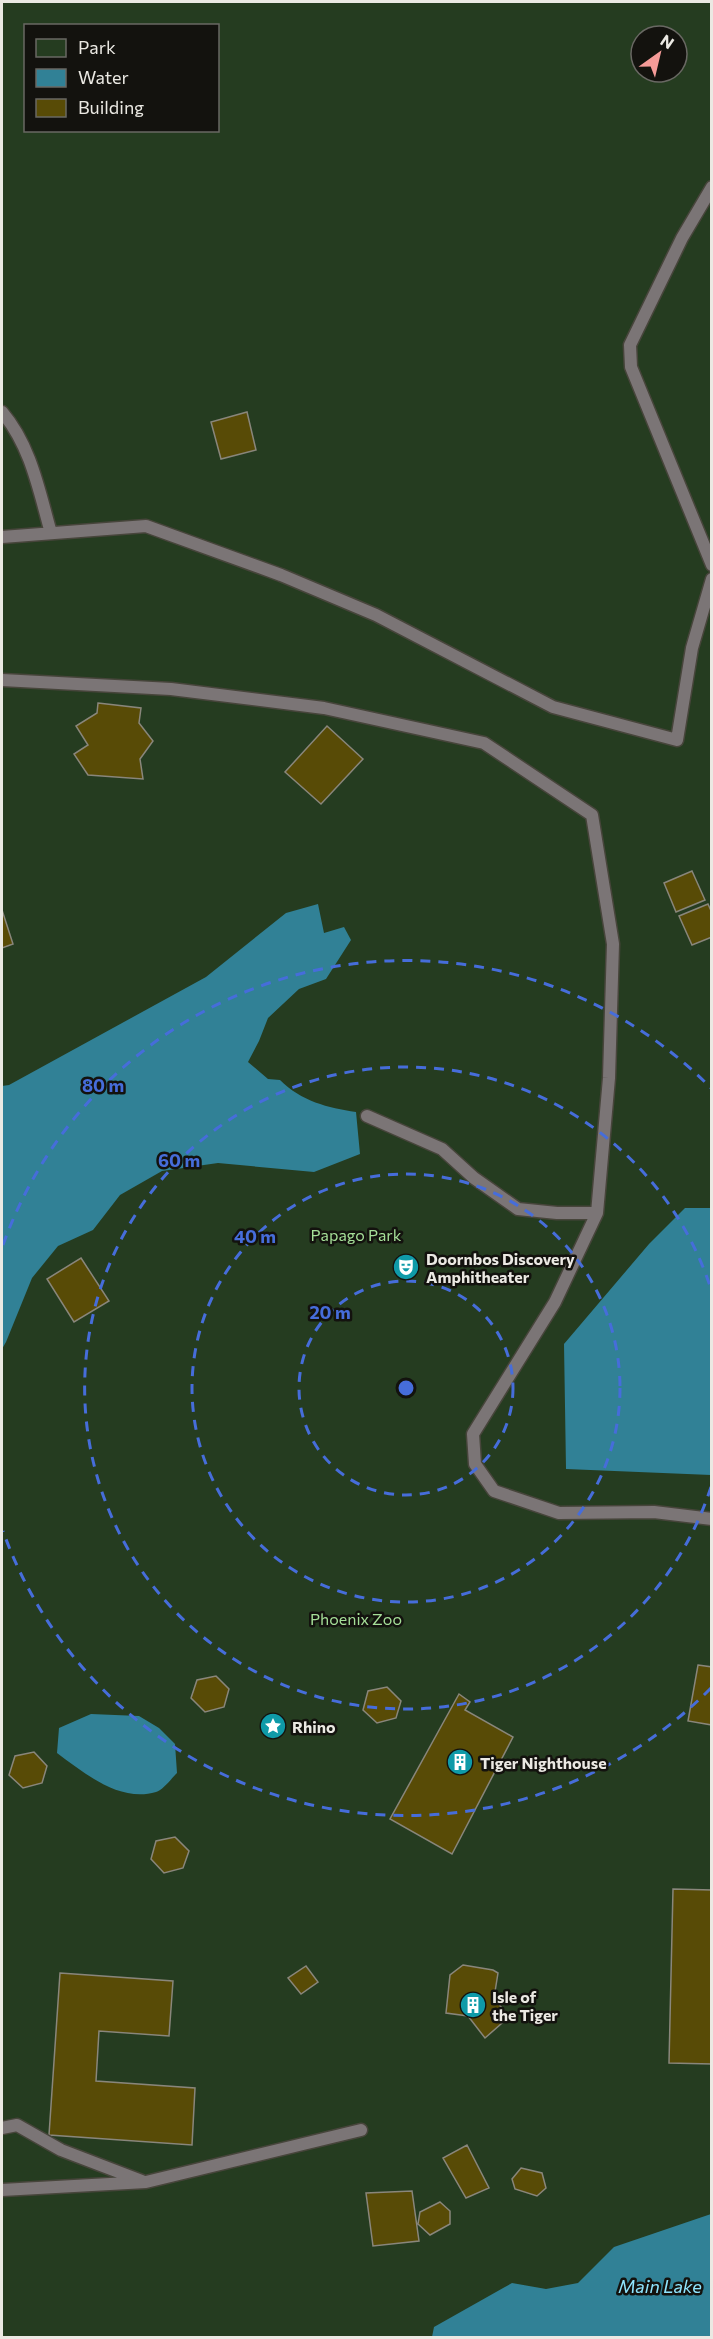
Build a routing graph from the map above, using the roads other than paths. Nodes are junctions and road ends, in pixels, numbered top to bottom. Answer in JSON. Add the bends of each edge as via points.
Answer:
{"nodes":[{"id":1,"x":711,"y":188,"type":"edge"},
{"id":2,"x":2,"y":412,"type":"edge"},
{"id":3,"x":51,"y":533,"type":"junction"},
{"id":4,"x":2,"y":537,"type":"edge"},
{"id":5,"x":711,"y":565,"type":"edge"},
{"id":6,"x":711,"y":579,"type":"edge"},
{"id":7,"x":2,"y":680,"type":"edge"},
{"id":8,"x":367,"y":1116,"type":"dead end"},
{"id":9,"x":597,"y":1213,"type":"junction"},
{"id":10,"x":711,"y":1519,"type":"edge"},
{"id":11,"x":2,"y":2128,"type":"edge"},
{"id":12,"x":361,"y":2130,"type":"dead end"},
{"id":13,"x":146,"y":2182,"type":"junction"},
{"id":14,"x":2,"y":2190,"type":"edge"}],
"edges":[{"from":1,"to":5,"type":"lane","via":[[630,345],[631,367]]},
{"from":2,"to":3,"type":"lane","via":[[29,455]]},
{"from":3,"to":4,"type":"lane"},
{"from":3,"to":6,"type":"lane","via":[[146,526],[376,615],[553,707],[677,741],[692,648]]},
{"from":7,"to":9,"type":"lane","via":[[171,689],[324,708],[484,743],[592,815],[613,944],[609,1078]]},
{"from":8,"to":9,"type":"lane","via":[[442,1149],[518,1209]]},
{"from":9,"to":10,"type":"lane","via":[[555,1302],[473,1434],[475,1464],[494,1491],[559,1513],[654,1512]]},
{"from":11,"to":13,"type":"lane","via":[[17,2125],[61,2150]]},
{"from":12,"to":13,"type":"lane"},
{"from":13,"to":14,"type":"lane"}]}
